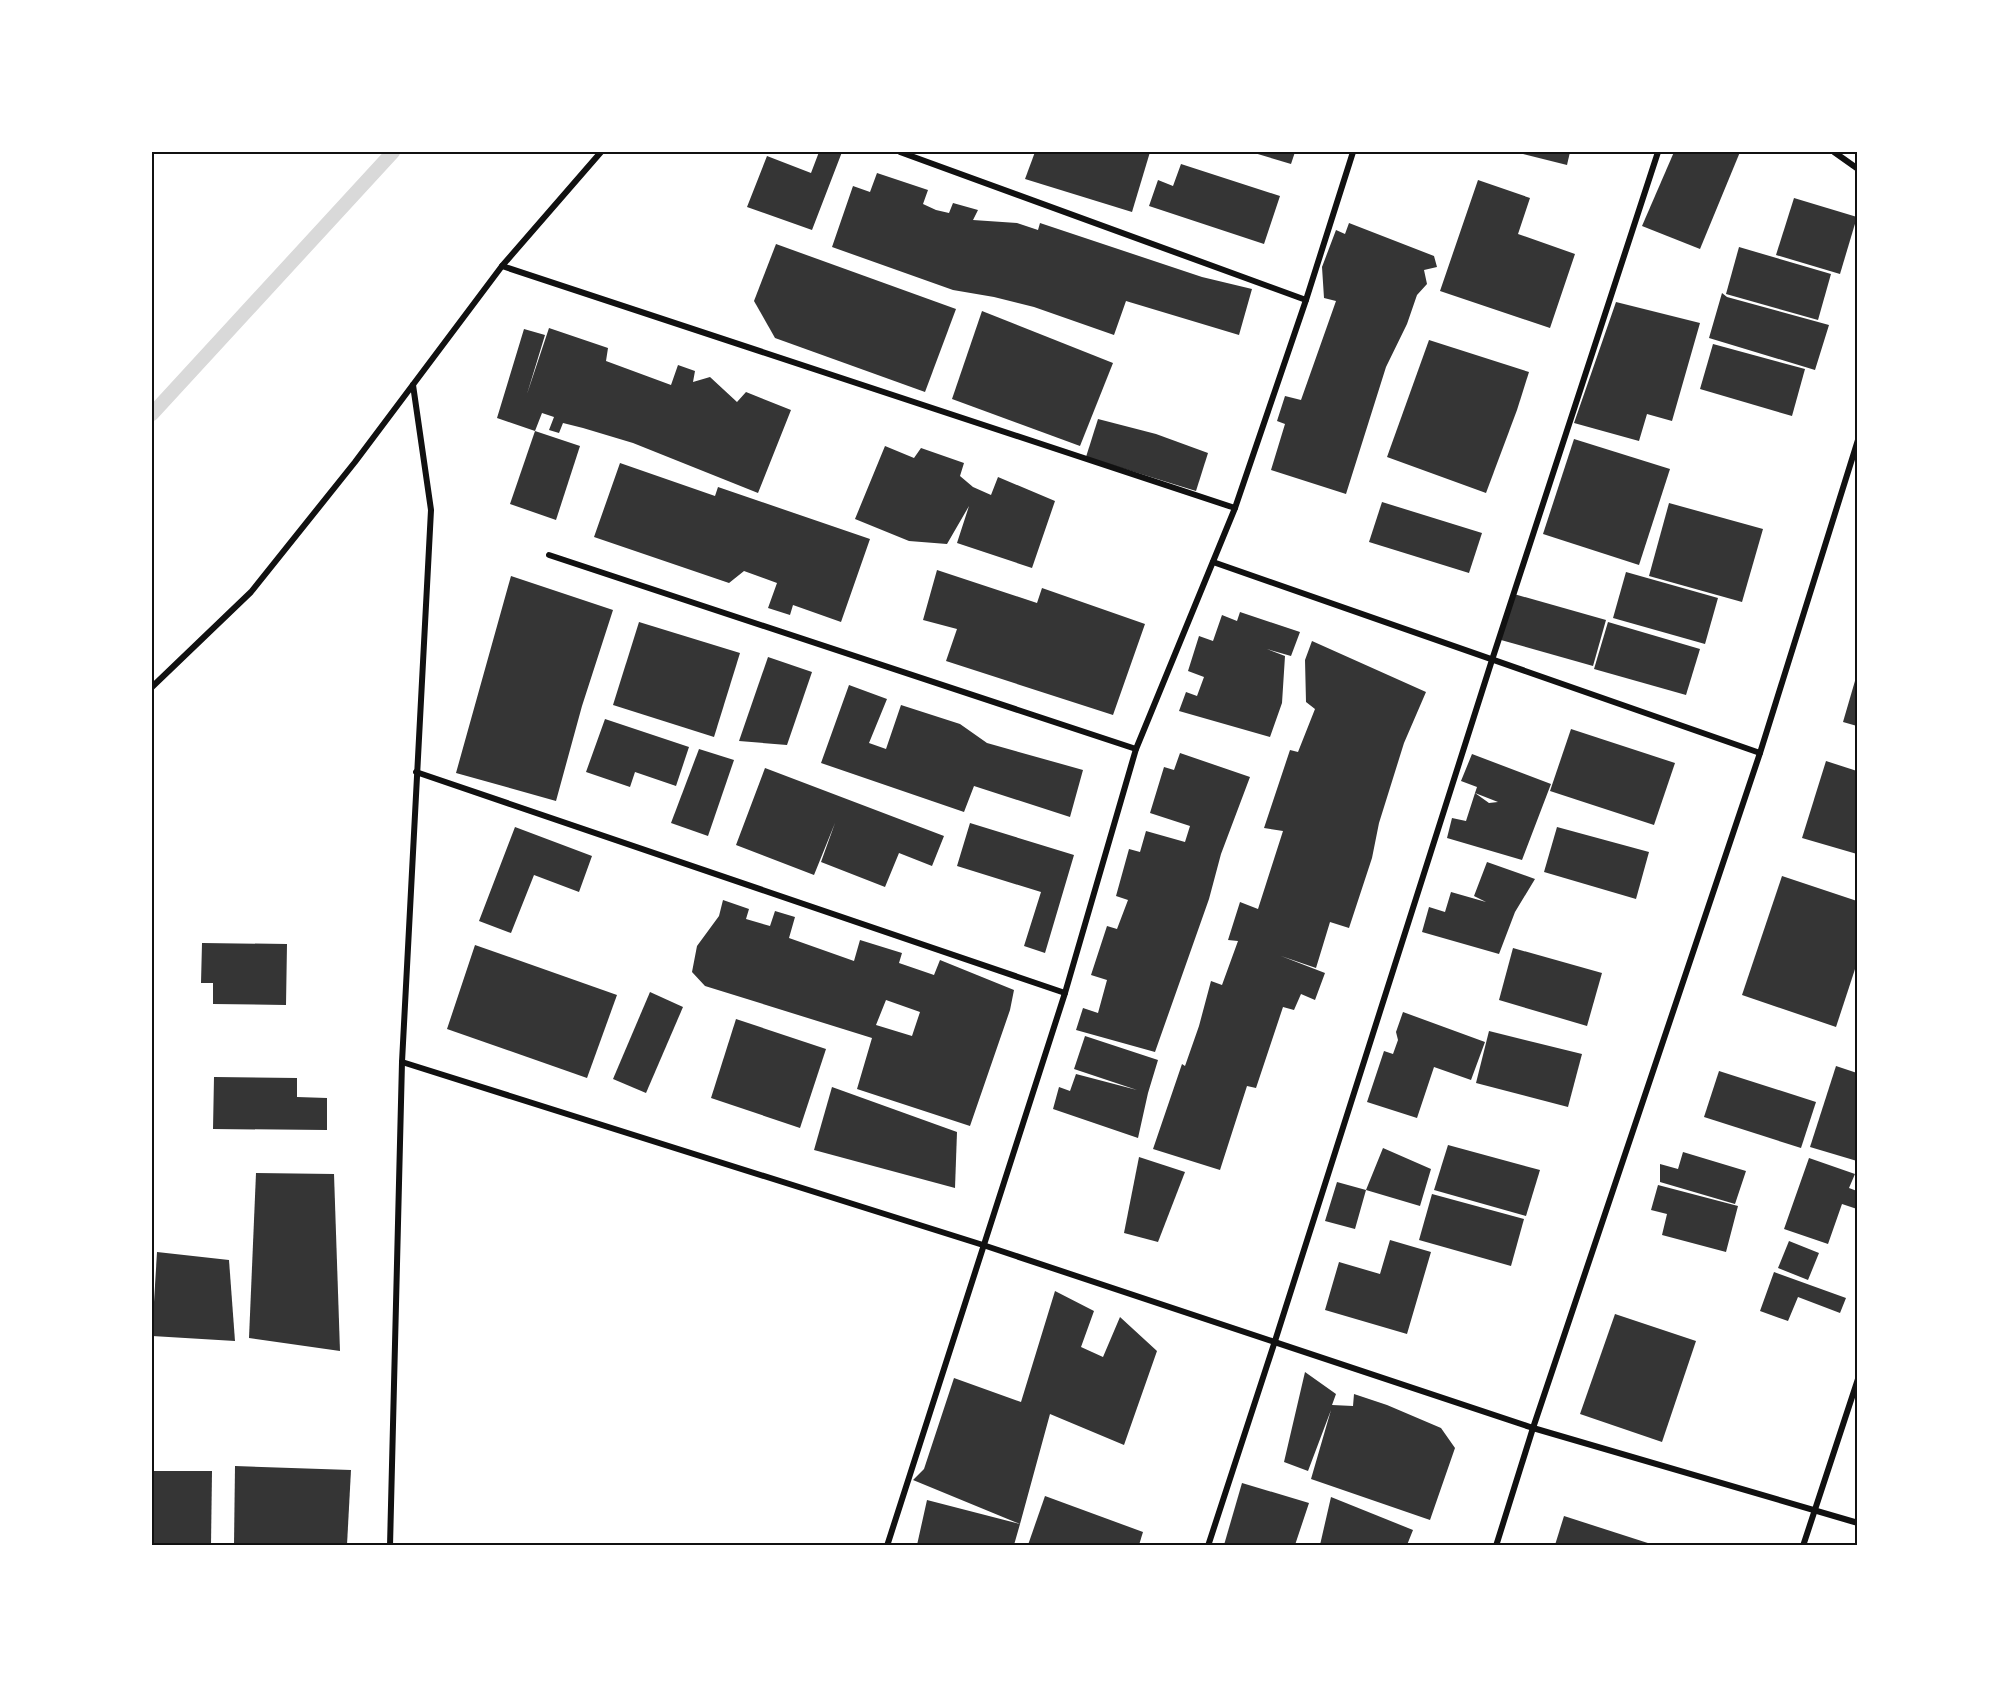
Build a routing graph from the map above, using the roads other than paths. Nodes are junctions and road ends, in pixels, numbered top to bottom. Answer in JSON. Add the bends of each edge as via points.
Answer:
{"nodes":[{"id":1,"x":596,"y":152,"type":"edge"},
{"id":2,"x":601,"y":152,"type":"edge"},
{"id":3,"x":900,"y":152,"type":"edge"},
{"id":4,"x":1353,"y":152,"type":"edge"},
{"id":5,"x":1658,"y":152,"type":"edge"},
{"id":6,"x":1834,"y":152,"type":"edge"},
{"id":7,"x":1857,"y":169,"type":"edge"},
{"id":8,"x":581,"y":174,"type":"junction"},
{"id":9,"x":502,"y":266,"type":"junction"},
{"id":10,"x":1306,"y":300,"type":"junction"},
{"id":11,"x":413,"y":385,"type":"junction"},
{"id":12,"x":1857,"y":440,"type":"edge"},
{"id":13,"x":1235,"y":508,"type":"junction"},
{"id":14,"x":549,"y":555,"type":"dead end"},
{"id":15,"x":1213,"y":562,"type":"junction"},
{"id":16,"x":1492,"y":660,"type":"junction"},
{"id":17,"x":152,"y":687,"type":"edge"},
{"id":18,"x":1136,"y":749,"type":"junction"},
{"id":19,"x":1760,"y":753,"type":"junction"},
{"id":20,"x":416,"y":772,"type":"junction"},
{"id":21,"x":1065,"y":993,"type":"junction"},
{"id":22,"x":402,"y":1062,"type":"junction"},
{"id":23,"x":983,"y":1245,"type":"junction"},
{"id":24,"x":1275,"y":1341,"type":"junction"},
{"id":25,"x":1857,"y":1379,"type":"edge"},
{"id":26,"x":1533,"y":1428,"type":"junction"},
{"id":27,"x":1814,"y":1510,"type":"junction"},
{"id":28,"x":1857,"y":1523,"type":"edge"},
{"id":29,"x":390,"y":1545,"type":"edge"},
{"id":30,"x":887,"y":1545,"type":"edge"},
{"id":31,"x":1208,"y":1545,"type":"edge"},
{"id":32,"x":1496,"y":1545,"type":"edge"},
{"id":33,"x":1803,"y":1545,"type":"edge"}],
"edges":[{"from":1,"to":8,"type":"street"},
{"from":2,"to":8,"type":"street"},
{"from":3,"to":10,"type":"street"},
{"from":4,"to":10,"type":"street"},
{"from":5,"to":16,"type":"street"},
{"from":6,"to":7,"type":"street"},
{"from":8,"to":9,"type":"street"},
{"from":9,"to":11,"type":"street"},
{"from":9,"to":13,"type":"street"},
{"from":10,"to":13,"type":"street"},
{"from":11,"to":17,"type":"street","via":[[251,592]]},
{"from":11,"to":20,"type":"street","via":[[431,510]]},
{"from":12,"to":19,"type":"street"},
{"from":13,"to":15,"type":"street"},
{"from":14,"to":18,"type":"street"},
{"from":15,"to":16,"type":"street"},
{"from":15,"to":18,"type":"street"},
{"from":16,"to":19,"type":"street"},
{"from":16,"to":24,"type":"street"},
{"from":18,"to":21,"type":"street"},
{"from":19,"to":26,"type":"street"},
{"from":20,"to":21,"type":"street"},
{"from":20,"to":22,"type":"street"},
{"from":21,"to":23,"type":"street"},
{"from":22,"to":23,"type":"street"},
{"from":22,"to":29,"type":"street"},
{"from":23,"to":24,"type":"street"},
{"from":23,"to":30,"type":"street"},
{"from":24,"to":26,"type":"street"},
{"from":24,"to":31,"type":"street"},
{"from":25,"to":27,"type":"street"},
{"from":26,"to":27,"type":"street"},
{"from":26,"to":32,"type":"street"},
{"from":27,"to":28,"type":"street"},
{"from":27,"to":33,"type":"street"}]}
